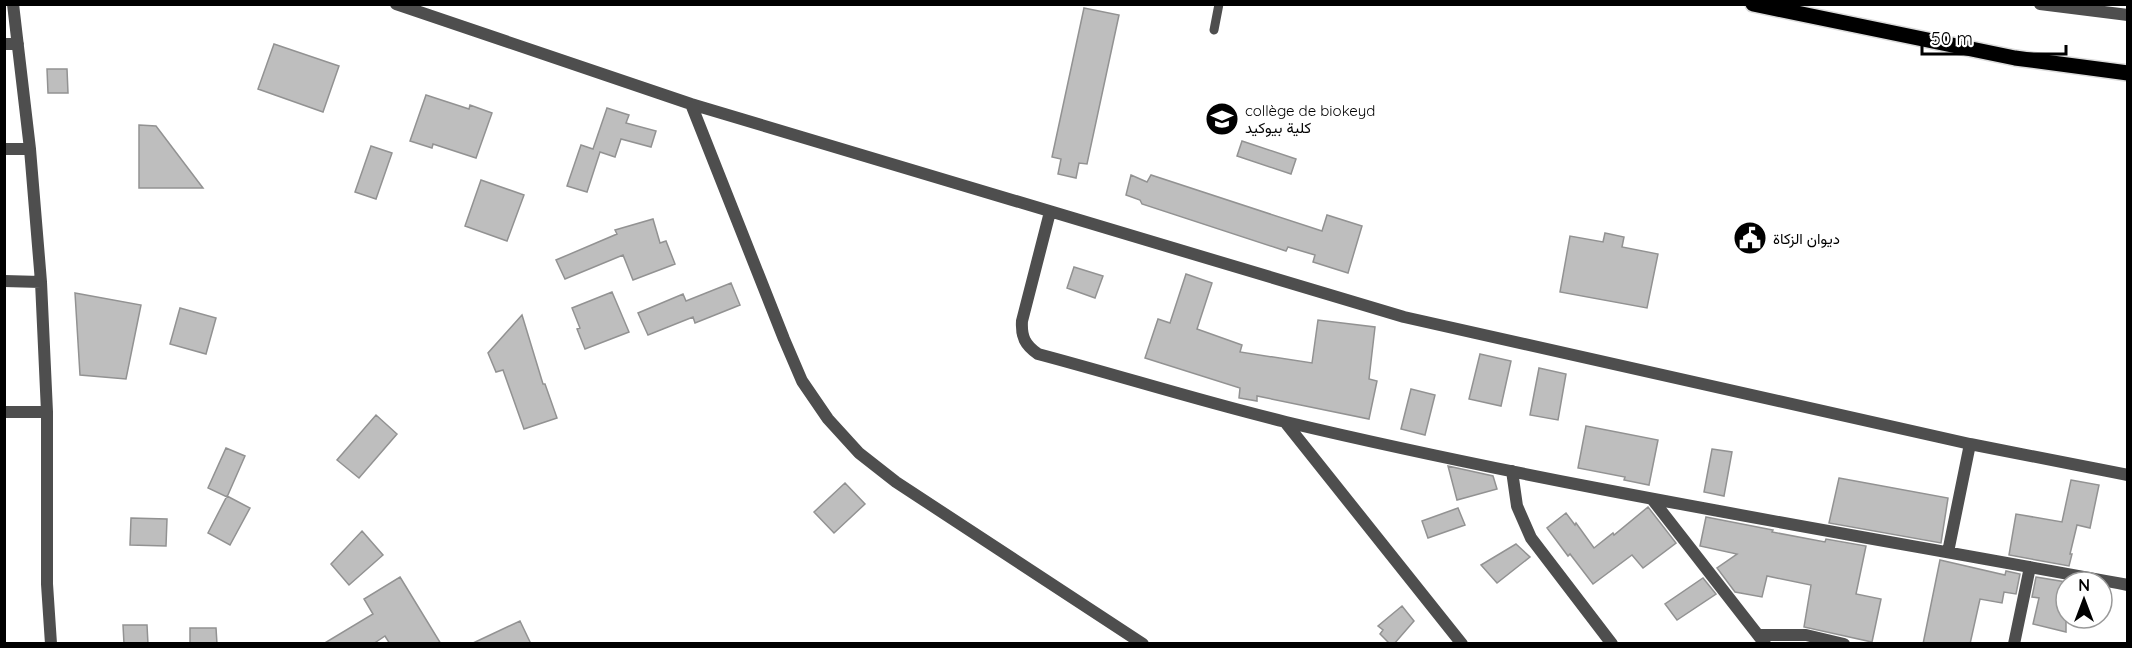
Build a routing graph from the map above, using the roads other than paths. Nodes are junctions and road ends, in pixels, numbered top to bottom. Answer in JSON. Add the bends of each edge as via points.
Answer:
{"nodes":[{"id":1,"x":13,"y":4,"type":"edge"},
{"id":2,"x":396,"y":4,"type":"edge"},
{"id":3,"x":1219,"y":4,"type":"edge"},
{"id":4,"x":1753,"y":4,"type":"edge"},
{"id":5,"x":2040,"y":4,"type":"edge"},
{"id":6,"x":2127,"y":15,"type":"edge"},
{"id":7,"x":1214,"y":30,"type":"dead end"},
{"id":8,"x":11,"y":44,"type":"edge"},
{"id":9,"x":2127,"y":73,"type":"edge"},
{"id":10,"x":691,"y":104,"type":"junction"},
{"id":11,"x":4,"y":149,"type":"edge"},
{"id":12,"x":30,"y":149,"type":"junction"},
{"id":13,"x":1050,"y":212,"type":"junction"},
{"id":14,"x":4,"y":281,"type":"edge"},
{"id":15,"x":41,"y":282,"type":"junction"},
{"id":16,"x":4,"y":412,"type":"edge"},
{"id":17,"x":46,"y":412,"type":"junction"},
{"id":18,"x":1285,"y":422,"type":"junction"},
{"id":19,"x":1970,"y":444,"type":"junction"},
{"id":20,"x":1512,"y":471,"type":"junction"},
{"id":21,"x":2127,"y":475,"type":"edge"},
{"id":22,"x":1652,"y":499,"type":"junction"},
{"id":23,"x":1948,"y":552,"type":"junction"},
{"id":24,"x":2030,"y":567,"type":"junction"},
{"id":25,"x":2127,"y":585,"type":"edge"},
{"id":26,"x":1762,"y":639,"type":"edge"},
{"id":27,"x":51,"y":644,"type":"edge"},
{"id":28,"x":1143,"y":644,"type":"edge"},
{"id":29,"x":1462,"y":644,"type":"edge"},
{"id":30,"x":1612,"y":644,"type":"edge"},
{"id":31,"x":1844,"y":644,"type":"edge"},
{"id":32,"x":2014,"y":644,"type":"edge"}],
"edges":[{"from":1,"to":8,"type":"street"},
{"from":2,"to":10,"type":"street"},
{"from":3,"to":7,"type":"lane"},
{"from":4,"to":9,"type":"main road","via":[[2015,58]]},
{"from":5,"to":6,"type":"street"},
{"from":8,"to":12,"type":"street"},
{"from":10,"to":13,"type":"street"},
{"from":10,"to":28,"type":"street","via":[[802,381],[828,420],[859,453],[896,482]]},
{"from":11,"to":12,"type":"street"},
{"from":12,"to":15,"type":"street"},
{"from":13,"to":18,"type":"street","via":[[1022,321],[1021,334],[1027,346],[1038,354]]},
{"from":13,"to":19,"type":"street","via":[[1404,317]]},
{"from":14,"to":15,"type":"street"},
{"from":15,"to":17,"type":"street"},
{"from":16,"to":17,"type":"street"},
{"from":17,"to":27,"type":"street"},
{"from":18,"to":20,"type":"street"},
{"from":18,"to":29,"type":"street"},
{"from":19,"to":21,"type":"street"},
{"from":19,"to":23,"type":"street"},
{"from":20,"to":22,"type":"street"},
{"from":20,"to":30,"type":"street","via":[[1517,506],[1531,538]]},
{"from":22,"to":23,"type":"street"},
{"from":22,"to":26,"type":"street"},
{"from":23,"to":24,"type":"street"},
{"from":24,"to":25,"type":"street"},
{"from":24,"to":32,"type":"street"},
{"from":26,"to":31,"type":"street","via":[[1806,635]]}]}
